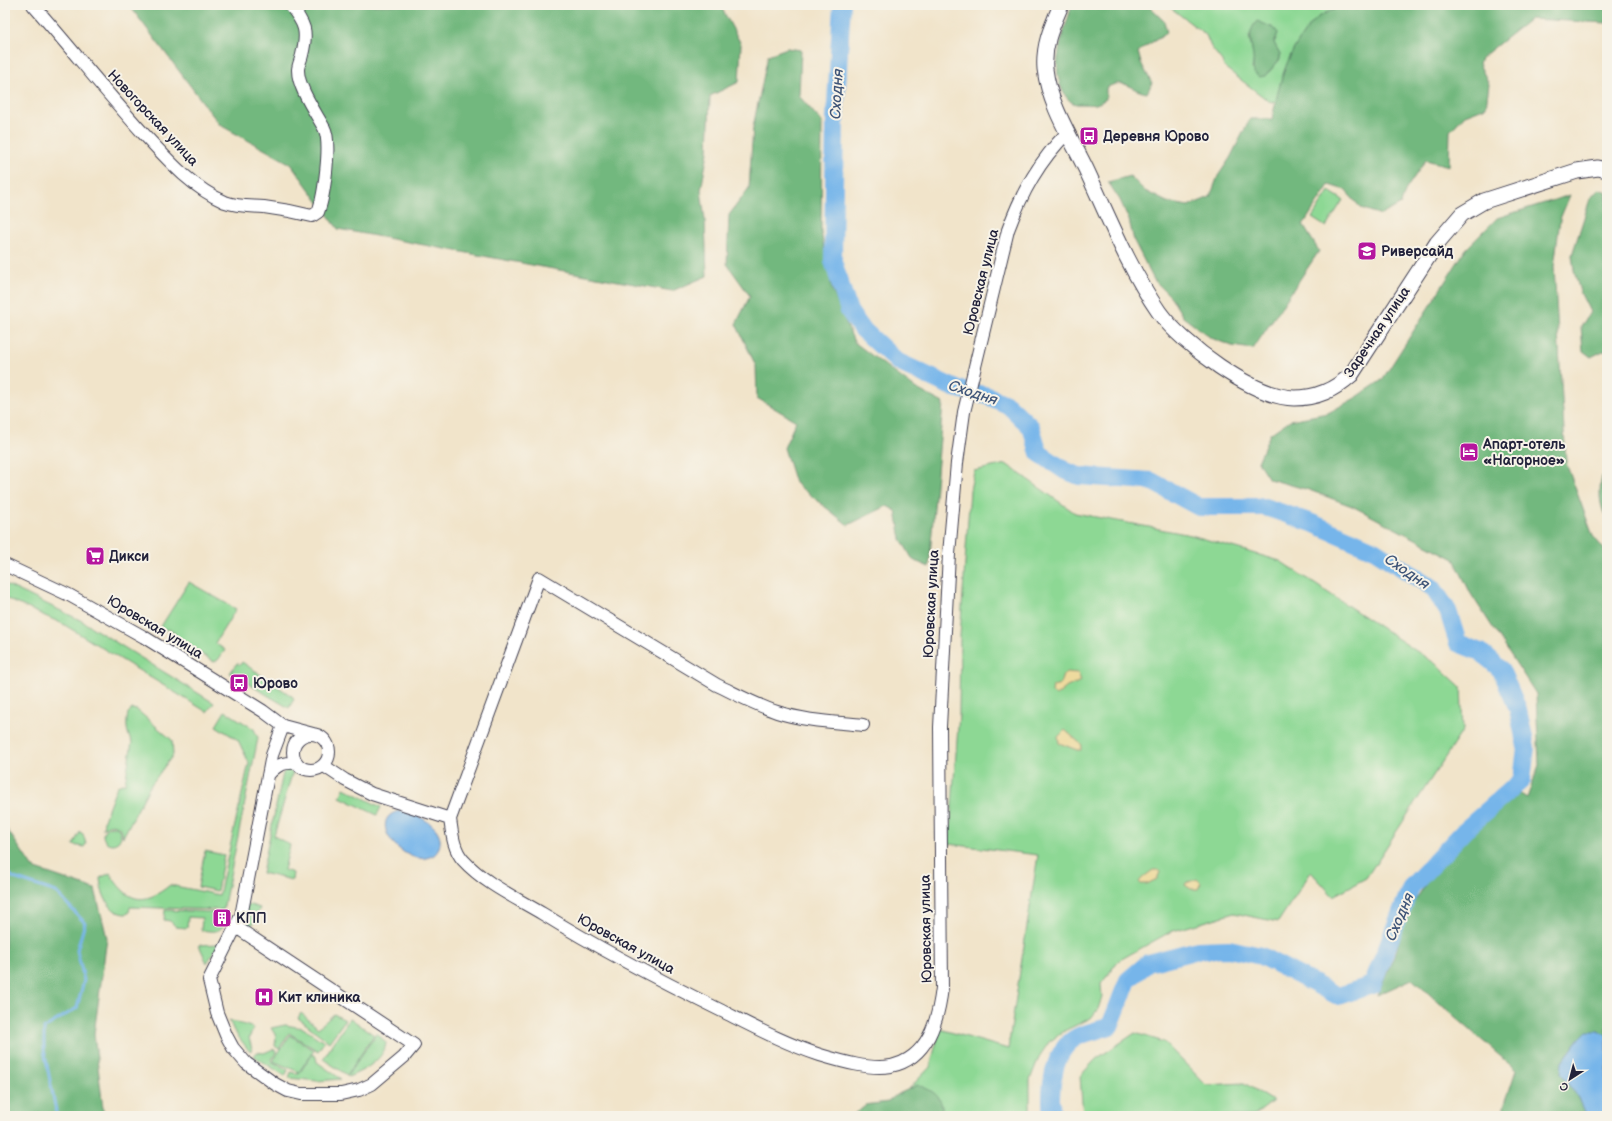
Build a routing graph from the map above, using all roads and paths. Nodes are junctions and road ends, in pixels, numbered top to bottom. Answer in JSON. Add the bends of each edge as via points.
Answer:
{"nodes":[{"id":1,"x":33,"y":5,"type":"edge"},
{"id":2,"x":290,"y":5,"type":"edge"},
{"id":3,"x":1061,"y":5,"type":"edge"},
{"id":4,"x":1068,"y":132,"type":"junction"},
{"id":5,"x":1607,"y":170,"type":"edge"},
{"id":6,"x":5,"y":565,"type":"edge"},
{"id":7,"x":863,"y":725,"type":"dead end"},
{"id":8,"x":283,"y":726,"type":"junction"},
{"id":9,"x":313,"y":734,"type":"junction"},
{"id":10,"x":295,"y":758,"type":"junction"},
{"id":11,"x":324,"y":766,"type":"junction"},
{"id":12,"x":268,"y":775,"type":"junction"},
{"id":13,"x":450,"y":818,"type":"junction"},
{"id":14,"x":236,"y":928,"type":"junction"}],
"edges":[{"from":1,"to":2,"type":"street","name":"Новогорская улица","via":[[164,156],[194,183],[227,203],[312,216],[318,212],[326,180],[325,129],[304,91],[298,70],[306,30]]},
{"from":3,"to":4,"type":"main road","name":"Заречная улица","via":[[1050,30],[1045,59],[1051,94]]},
{"from":4,"to":5,"type":"main road","name":"Заречная улица","via":[[1113,228],[1140,280],[1165,320],[1201,353],[1235,376],[1274,394],[1292,398],[1311,397],[1326,392],[1340,385],[1351,374],[1437,242],[1462,214],[1484,201],[1577,171],[1598,168]]},
{"from":4,"to":13,"type":"street","name":"Юровская улица","via":[[1051,149],[1033,175],[1015,210],[964,412],[957,463],[946,605],[940,726],[942,988],[940,1010],[931,1033],[920,1049],[913,1056],[890,1066],[847,1063],[818,1054],[759,1029],[646,974],[502,890],[477,872],[458,854]]},
{"from":6,"to":8,"type":"street","name":"Юровская улица","via":[[69,595],[144,637]]},
{"from":7,"to":13,"type":"street","via":[[776,712],[749,700],[717,685],[539,578]]},
{"from":8,"to":9,"type":"street","name":"Юровская улица"},
{"from":8,"to":10,"type":"street"},
{"from":8,"to":12,"type":"street","via":[[274,747]]},
{"from":9,"to":10,"type":"street","via":[[307,734],[297,740]]},
{"from":9,"to":11,"type":"street","via":[[324,738],[330,749]]},
{"from":10,"to":11,"type":"street","via":[[301,768],[313,770]]},
{"from":10,"to":12,"type":"street","via":[[277,765]]},
{"from":11,"to":13,"type":"street","via":[[372,794]]},
{"from":12,"to":14,"type":"street","via":[[247,889]]},
{"from":14,"to":14,"type":"street","via":[[269,949],[414,1045],[383,1076],[359,1090],[341,1094],[301,1094],[275,1084],[246,1062],[233,1048],[217,1013],[210,980]]}]}
